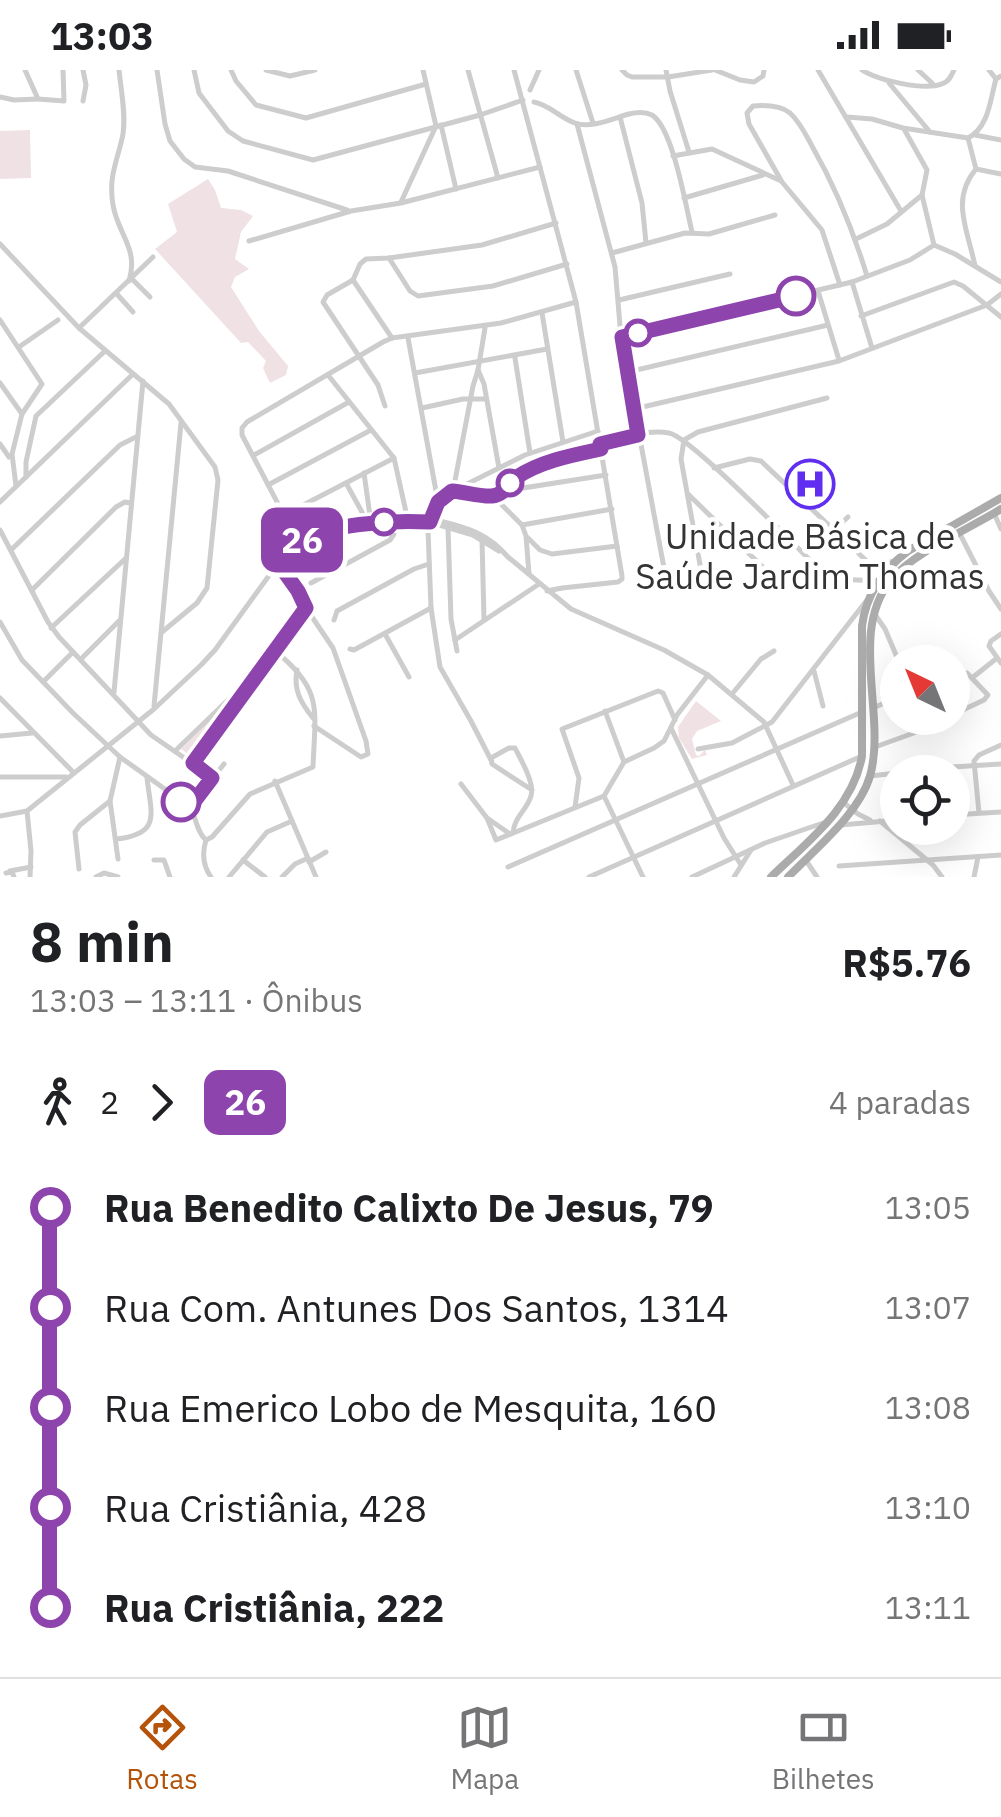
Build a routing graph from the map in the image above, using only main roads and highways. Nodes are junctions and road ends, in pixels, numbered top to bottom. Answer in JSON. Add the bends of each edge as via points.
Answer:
{"nodes":[{"id":1,"x":1001,"y":498,"type":"edge"},
{"id":2,"x":998,"y":511,"type":"edge"},
{"id":3,"x":772,"y":877,"type":"edge"},
{"id":4,"x":788,"y":877,"type":"edge"}],
"edges":[{"from":1,"to":3,"type":"main road","via":[[923,541],[875,581],[863,616],[862,756],[853,788]]},
{"from":2,"to":4,"type":"main road","via":[[908,563],[884,590],[871,640],[870,776],[855,812]]}]}
